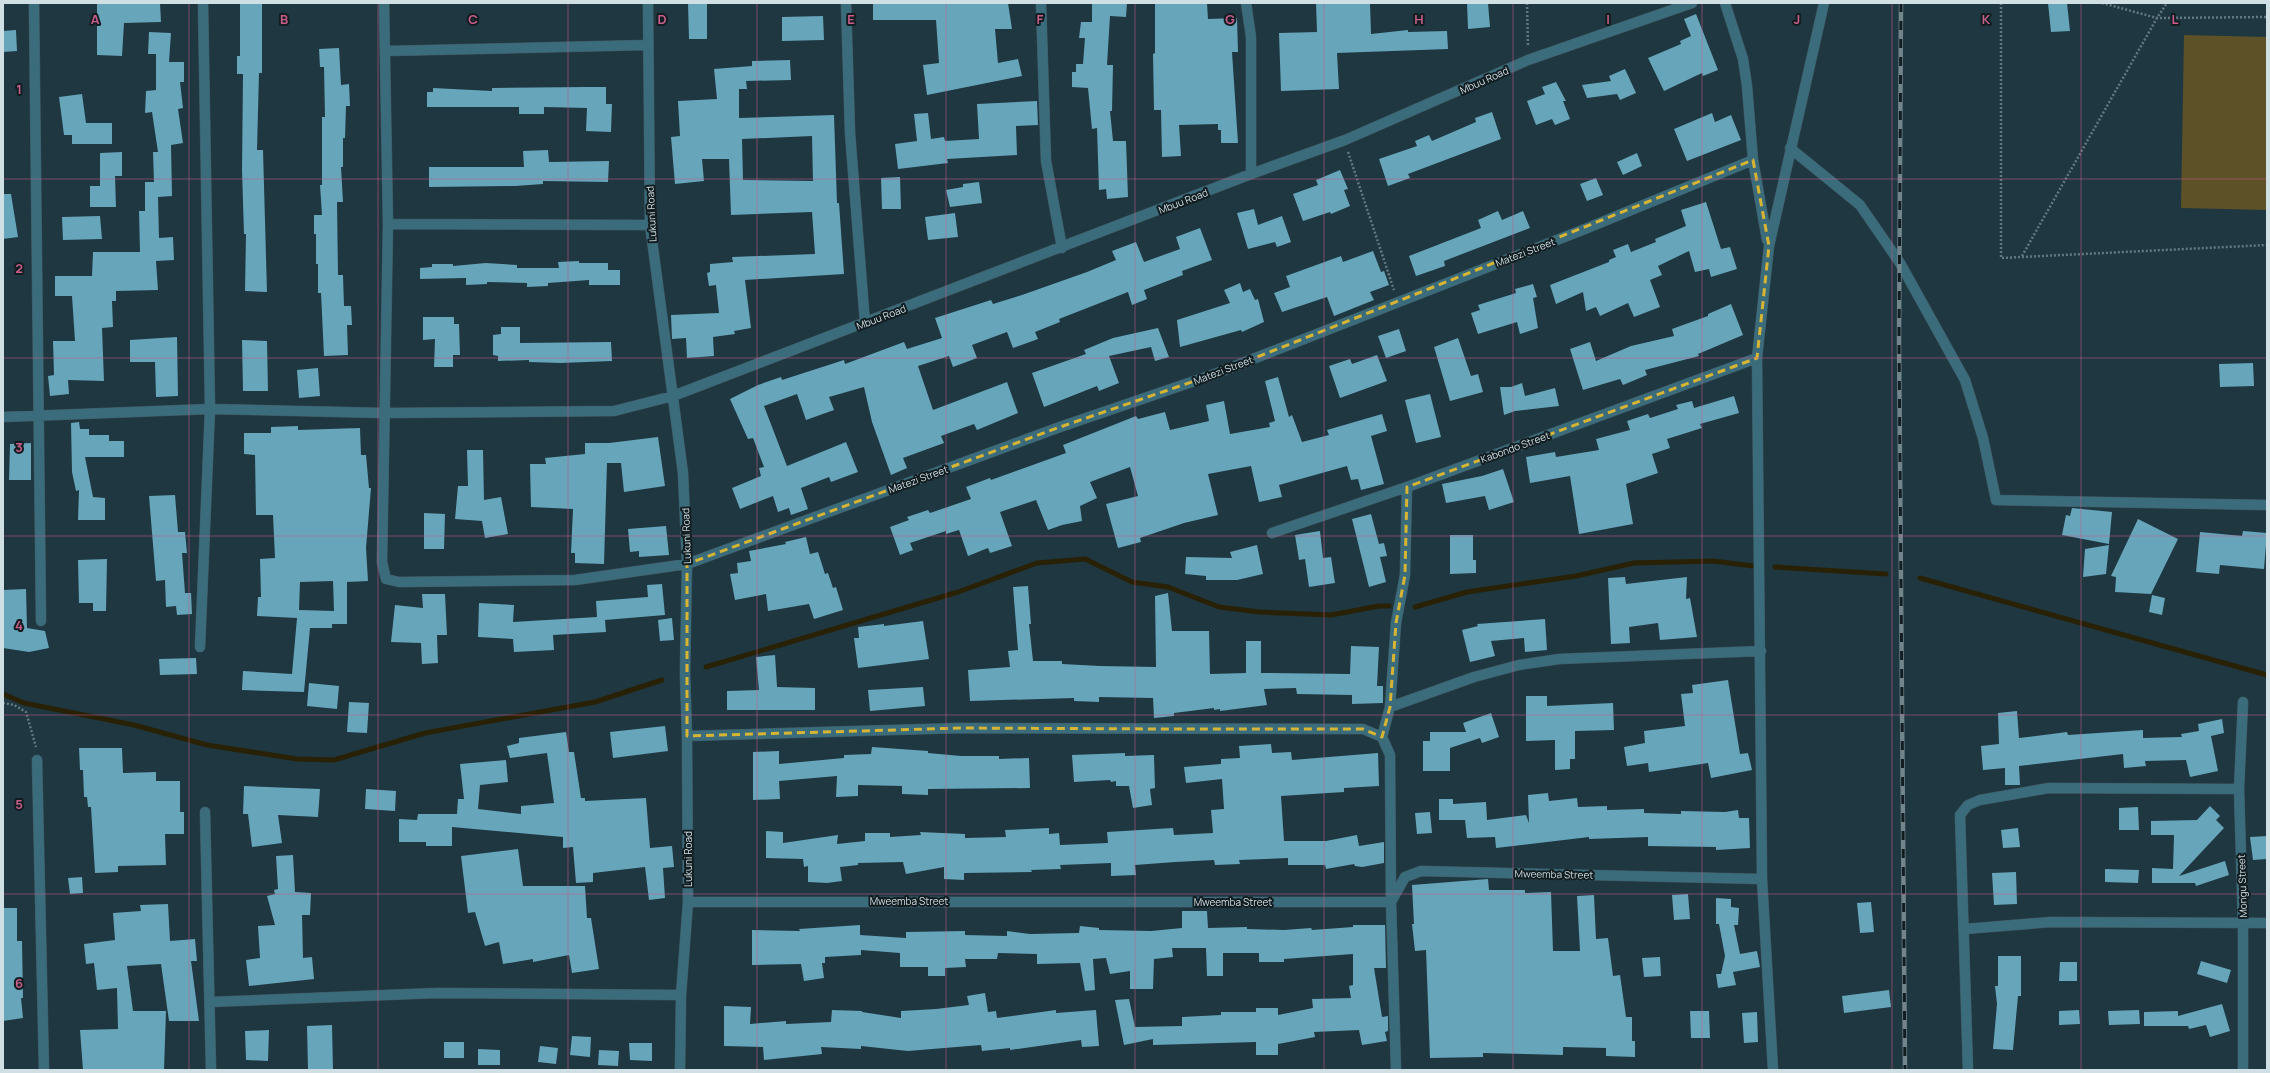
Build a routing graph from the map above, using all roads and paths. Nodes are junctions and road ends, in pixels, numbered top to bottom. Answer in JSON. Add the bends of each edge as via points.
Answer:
{"nodes":[{"id":1,"x":34,"y":3,"type":"edge"},
{"id":2,"x":203,"y":3,"type":"edge"},
{"id":3,"x":384,"y":3,"type":"edge"},
{"id":4,"x":648,"y":3,"type":"edge"},
{"id":5,"x":846,"y":3,"type":"edge"},
{"id":6,"x":1041,"y":3,"type":"edge"},
{"id":7,"x":1246,"y":3,"type":"edge"},
{"id":8,"x":1527,"y":3,"type":"edge"},
{"id":9,"x":1692,"y":3,"type":"edge"},
{"id":10,"x":1725,"y":3,"type":"edge"},
{"id":11,"x":1824,"y":3,"type":"edge"},
{"id":12,"x":2001,"y":3,"type":"edge"},
{"id":13,"x":2102,"y":3,"type":"edge"},
{"id":14,"x":2167,"y":3,"type":"edge"},
{"id":15,"x":2267,"y":17,"type":"edge"},
{"id":16,"x":2157,"y":18,"type":"junction"},
{"id":17,"x":647,"y":45,"type":"junction"},
{"id":18,"x":385,"y":51,"type":"junction"},
{"id":19,"x":1528,"y":60,"type":"junction"},
{"id":20,"x":1344,"y":140,"type":"junction"},
{"id":21,"x":1790,"y":148,"type":"junction"},
{"id":22,"x":1753,"y":160,"type":"junction"},
{"id":23,"x":1251,"y":174,"type":"junction"},
{"id":24,"x":388,"y":224,"type":"junction"},
{"id":25,"x":650,"y":225,"type":"junction"},
{"id":26,"x":2267,"y":245,"type":"edge"},
{"id":27,"x":1768,"y":246,"type":"junction"},
{"id":28,"x":1062,"y":248,"type":"junction"},
{"id":29,"x":2021,"y":257,"type":"junction"},
{"id":30,"x":1398,"y":301,"type":"junction"},
{"id":31,"x":866,"y":323,"type":"junction"},
{"id":32,"x":1758,"y":358,"type":"junction"},
{"id":33,"x":673,"y":396,"type":"junction"},
{"id":34,"x":210,"y":409,"type":"junction"},
{"id":35,"x":384,"y":413,"type":"junction"},
{"id":36,"x":39,"y":414,"type":"junction"},
{"id":37,"x":3,"y":416,"type":"edge"},
{"id":38,"x":1407,"y":487,"type":"junction"},
{"id":39,"x":2267,"y":505,"type":"edge"},
{"id":40,"x":1272,"y":533,"type":"dead end"},
{"id":41,"x":687,"y":564,"type":"junction"},
{"id":42,"x":41,"y":621,"type":"dead end"},
{"id":43,"x":200,"y":647,"type":"dead end"},
{"id":44,"x":1761,"y":651,"type":"junction"},
{"id":45,"x":2243,"y":702,"type":"dead end"},
{"id":46,"x":3,"y":703,"type":"edge"},
{"id":47,"x":1390,"y":707,"type":"junction"},
{"id":48,"x":688,"y":736,"type":"junction"},
{"id":49,"x":1382,"y":737,"type":"junction"},
{"id":50,"x":37,"y":760,"type":"joint"},
{"id":51,"x":2239,"y":790,"type":"junction"},
{"id":52,"x":205,"y":812,"type":"dead end"},
{"id":53,"x":1762,"y":879,"type":"junction"},
{"id":54,"x":688,"y":902,"type":"junction"},
{"id":55,"x":1391,"y":902,"type":"junction"},
{"id":56,"x":2267,"y":923,"type":"edge"},
{"id":57,"x":2243,"y":924,"type":"junction"},
{"id":58,"x":1965,"y":929,"type":"junction"},
{"id":59,"x":681,"y":995,"type":"junction"},
{"id":60,"x":210,"y":1002,"type":"junction"},
{"id":61,"x":44,"y":1070,"type":"edge"},
{"id":62,"x":211,"y":1070,"type":"edge"},
{"id":63,"x":680,"y":1070,"type":"edge"},
{"id":64,"x":1396,"y":1070,"type":"edge"},
{"id":65,"x":1773,"y":1070,"type":"edge"},
{"id":66,"x":1968,"y":1070,"type":"edge"},
{"id":67,"x":2243,"y":1070,"type":"edge"}],
"edges":[{"from":1,"to":36,"type":"street"},
{"from":2,"to":34,"type":"street"},
{"from":3,"to":18,"type":"street"},
{"from":4,"to":17,"type":"street","name":"Lukuni Road"},
{"from":5,"to":31,"type":"street","via":[[850,133]]},
{"from":6,"to":28,"type":"street","via":[[1046,161]]},
{"from":7,"to":23,"type":"street","via":[[1251,37]]},
{"from":8,"to":19,"type":"path"},
{"from":9,"to":19,"type":"street","name":"Mbuu Road"},
{"from":10,"to":22,"type":"street","via":[[1743,59]]},
{"from":11,"to":21,"type":"street"},
{"from":12,"to":29,"type":"path","via":[[2001,258]]},
{"from":13,"to":16,"type":"path"},
{"from":14,"to":16,"type":"path"},
{"from":15,"to":16,"type":"path"},
{"from":16,"to":29,"type":"path"},
{"from":17,"to":18,"type":"street"},
{"from":17,"to":25,"type":"street","name":"Lukuni Road"},
{"from":18,"to":24,"type":"street"},
{"from":19,"to":20,"type":"street","name":"Mbuu Road"},
{"from":20,"to":23,"type":"street","name":"Mbuu Road"},
{"from":20,"to":30,"type":"path"},
{"from":21,"to":27,"type":"street"},
{"from":21,"to":39,"type":"street","via":[[1860,204],[1900,263],[1965,380],[1983,438],[1996,500]]},
{"from":22,"to":27,"type":"street"},
{"from":22,"to":30,"type":"street","name":"Matezi Street","via":[[1585,229]]},
{"from":23,"to":28,"type":"street","name":"Mbuu Road"},
{"from":24,"to":25,"type":"street"},
{"from":24,"to":35,"type":"street"},
{"from":25,"to":33,"type":"street","name":"Lukuni Road"},
{"from":26,"to":29,"type":"path"},
{"from":27,"to":32,"type":"street"},
{"from":28,"to":31,"type":"street","name":"Mbuu Road"},
{"from":30,"to":41,"type":"street","name":"Matezi Street","via":[[1212,375],[1060,427]]},
{"from":31,"to":33,"type":"street","name":"Mbuu Road"},
{"from":32,"to":38,"type":"street","name":"Kabondo Street"},
{"from":32,"to":44,"type":"street"},
{"from":33,"to":35,"type":"street","name":"Mbuu Road","via":[[614,411]]},
{"from":33,"to":41,"type":"street","name":"Lukuni Road","via":[[684,473]]},
{"from":34,"to":35,"type":"street","name":"Mbuu Road"},
{"from":34,"to":36,"type":"street","name":"Mbuu Road"},
{"from":34,"to":43,"type":"street"},
{"from":35,"to":41,"type":"street","name":"Matezi Street","via":[[382,562],[386,579],[399,582],[575,580]]},
{"from":36,"to":37,"type":"street","name":"Mbuu Road"},
{"from":36,"to":42,"type":"street"},
{"from":38,"to":40,"type":"street","name":"Kabondo Street"},
{"from":38,"to":47,"type":"street","via":[[1405,576],[1396,623]]},
{"from":41,"to":48,"type":"street","name":"Lukuni Road","via":[[685,674]]},
{"from":44,"to":47,"type":"street","via":[[1559,659],[1519,665],[1474,677]]},
{"from":44,"to":53,"type":"street"},
{"from":45,"to":51,"type":"street","name":"Mongu Street"},
{"from":46,"to":50,"type":"path","via":[[14,705],[26,712],[35,740]]},
{"from":47,"to":49,"type":"street"},
{"from":48,"to":49,"type":"street","via":[[961,728],[1363,729]]},
{"from":48,"to":54,"type":"street","name":"Lukuni Road"},
{"from":49,"to":55,"type":"street","via":[[1390,755]]},
{"from":50,"to":61,"type":"street"},
{"from":51,"to":57,"type":"street","name":"Mongu Street"},
{"from":51,"to":58,"type":"street","via":[[2049,788],[1980,800],[1968,805],[1960,815]]},
{"from":52,"to":60,"type":"street"},
{"from":53,"to":55,"type":"street","name":"Mweemba Street","via":[[1421,871],[1405,877]]},
{"from":53,"to":65,"type":"street"},
{"from":54,"to":55,"type":"street","name":"Mweemba Street"},
{"from":54,"to":59,"type":"street","name":"Lukuni Road"},
{"from":55,"to":64,"type":"street"},
{"from":56,"to":57,"type":"street"},
{"from":57,"to":58,"type":"street","via":[[2051,922]]},
{"from":57,"to":67,"type":"street","name":"Mongu Street"},
{"from":58,"to":66,"type":"street"},
{"from":59,"to":60,"type":"street","via":[[437,993]]},
{"from":59,"to":63,"type":"street","name":"Lukuni Road"},
{"from":60,"to":62,"type":"street"}]}
